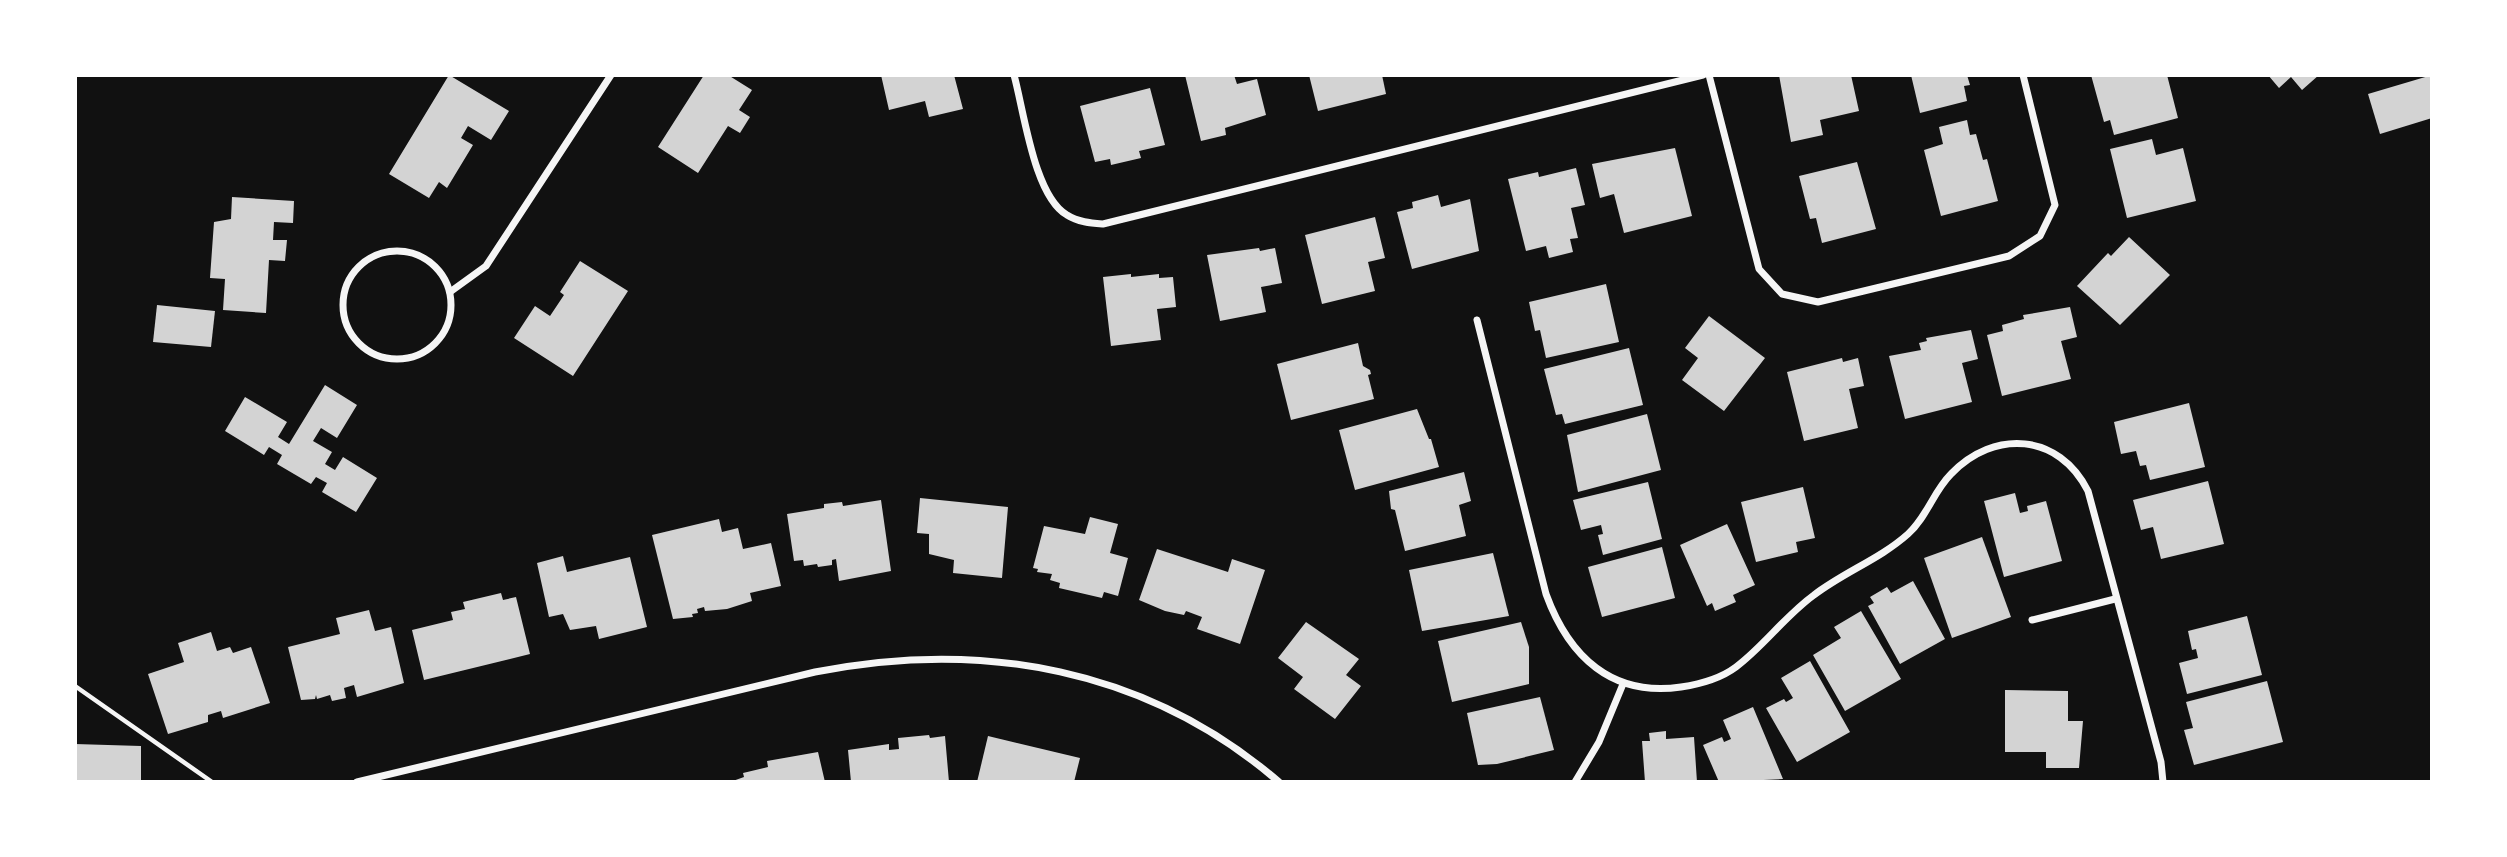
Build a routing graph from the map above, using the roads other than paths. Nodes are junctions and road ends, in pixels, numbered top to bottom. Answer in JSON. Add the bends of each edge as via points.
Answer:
{"nodes":[{"id":1,"x":611,"y":75,"type":"edge"},
{"id":2,"x":1014,"y":75,"type":"edge"},
{"id":3,"x":1703,"y":75,"type":"edge"},
{"id":4,"x":1709,"y":75,"type":"edge"},
{"id":5,"x":2023,"y":75,"type":"edge"},
{"id":6,"x":450,"y":292,"type":"junction"},
{"id":7,"x":1477,"y":320,"type":"dead end"},
{"id":8,"x":2115,"y":599,"type":"junction"},
{"id":9,"x":2032,"y":620,"type":"dead end"},
{"id":10,"x":1623,"y":684,"type":"junction"},
{"id":11,"x":357,"y":782,"type":"edge"},
{"id":12,"x":1279,"y":782,"type":"edge"},
{"id":13,"x":1575,"y":782,"type":"edge"},
{"id":14,"x":2163,"y":782,"type":"edge"}],
"edges":[{"from":1,"to":6,"type":"street","via":[[486,266]]},
{"from":2,"to":3,"type":"street","via":[[1050,199],[1066,215],[1103,224]]},
{"from":4,"to":5,"type":"street","via":[[1755,258],[1765,279],[1782,294],[1805,302],[1830,301],[2009,256],[2031,244],[2047,226],[2055,205]]},
{"from":6,"to":6,"type":"street","via":[[451,313],[444,333],[429,348],[410,357],[389,359],[369,351],[353,337],[344,318],[343,296],[351,276],[365,261],[384,252],[406,251],[426,258],[441,273]]},
{"from":7,"to":10,"type":"street","via":[[1553,614],[1582,655]]},
{"from":8,"to":9,"type":"street"},
{"from":8,"to":10,"type":"street","via":[[2082,480],[2046,447],[2017,443],[1980,453],[1960,465],[1910,531],[1812,596],[1724,674],[1673,688]]},
{"from":8,"to":14,"type":"street"},
{"from":10,"to":13,"type":"street","via":[[1599,742]]},
{"from":11,"to":12,"type":"street","via":[[825,670],[943,657],[1029,665],[1112,686],[1191,721]]}]}
